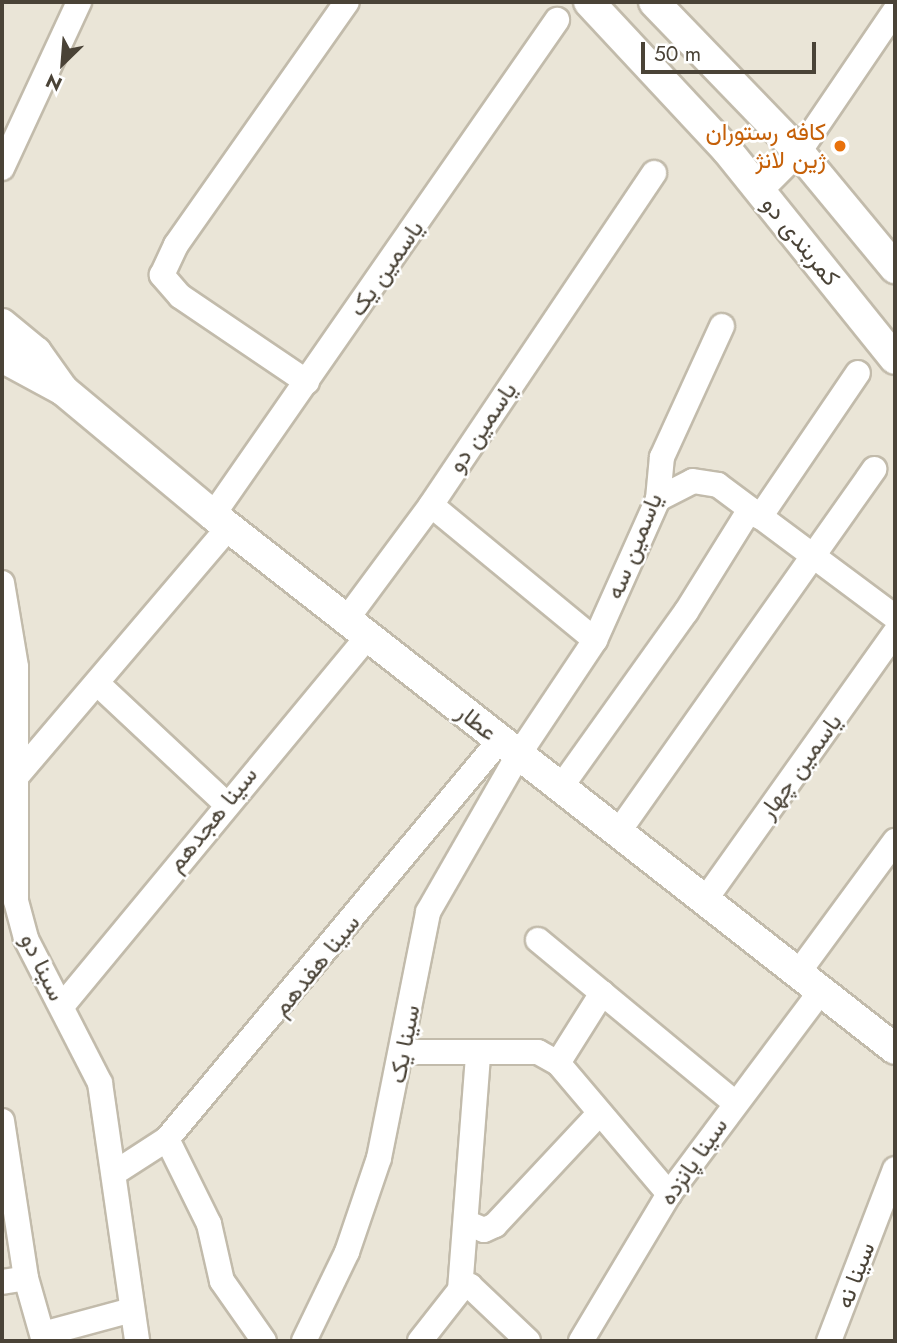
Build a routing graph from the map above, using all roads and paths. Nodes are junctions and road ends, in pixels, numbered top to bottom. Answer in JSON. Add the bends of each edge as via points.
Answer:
{"nodes":[{"id":1,"x":79,"y":2,"type":"edge"},
{"id":2,"x":347,"y":2,"type":"edge"},
{"id":3,"x":589,"y":2,"type":"edge"},
{"id":4,"x":654,"y":2,"type":"edge"},
{"id":5,"x":895,"y":11,"type":"edge"},
{"id":6,"x":557,"y":20,"type":"dead end"},
{"id":7,"x":799,"y":152,"type":"junction"},
{"id":8,"x":2,"y":167,"type":"edge"},
{"id":9,"x":653,"y":173,"type":"dead end"},
{"id":10,"x":760,"y":191,"type":"junction"},
{"id":11,"x":895,"y":265,"type":"edge"},
{"id":12,"x":2,"y":324,"type":"edge"},
{"id":13,"x":722,"y":326,"type":"dead end"},
{"id":14,"x":2,"y":357,"type":"edge"},
{"id":15,"x":895,"y":359,"type":"edge"},
{"id":16,"x":858,"y":373,"type":"dead end"},
{"id":17,"x":307,"y":382,"type":"junction"},
{"id":18,"x":63,"y":390,"type":"junction"},
{"id":19,"x":874,"y":468,"type":"dead end"},
{"id":20,"x":658,"y":499,"type":"junction"},
{"id":21,"x":431,"y":505,"type":"junction"},
{"id":22,"x":755,"y":513,"type":"junction"},
{"id":23,"x":221,"y":521,"type":"junction"},
{"id":24,"x":809,"y":554,"type":"junction"},
{"id":25,"x":2,"y":583,"type":"edge"},
{"id":26,"x":895,"y":617,"type":"edge"},
{"id":27,"x":357,"y":628,"type":"junction"},
{"id":28,"x":895,"y":633,"type":"edge"},
{"id":29,"x":596,"y":640,"type":"junction"},
{"id":30,"x":99,"y":685,"type":"junction"},
{"id":31,"x":510,"y":747,"type":"junction"},
{"id":32,"x":11,"y":783,"type":"junction"},
{"id":33,"x":561,"y":787,"type":"junction"},
{"id":34,"x":224,"y":802,"type":"junction"},
{"id":35,"x":619,"y":831,"type":"junction"},
{"id":36,"x":895,"y":841,"type":"edge"},
{"id":37,"x":705,"y":900,"type":"junction"},
{"id":38,"x":538,"y":940,"type":"dead end"},
{"id":39,"x":810,"y":982,"type":"junction"},
{"id":40,"x":602,"y":993,"type":"junction"},
{"id":41,"x":62,"y":1006,"type":"junction"},
{"id":42,"x":895,"y":1049,"type":"edge"},
{"id":43,"x":404,"y":1052,"type":"junction"},
{"id":44,"x":478,"y":1056,"type":"junction"},
{"id":45,"x":558,"y":1063,"type":"junction"},
{"id":46,"x":734,"y":1102,"type":"junction"},
{"id":47,"x":598,"y":1114,"type":"junction"},
{"id":48,"x":2,"y":1121,"type":"edge"},
{"id":49,"x":167,"y":1139,"type":"junction"},
{"id":50,"x":895,"y":1168,"type":"edge"},
{"id":51,"x":116,"y":1172,"type":"junction"},
{"id":52,"x":5,"y":1184,"type":"edge"},
{"id":53,"x":669,"y":1194,"type":"junction"},
{"id":54,"x":470,"y":1224,"type":"junction"},
{"id":55,"x":14,"y":1280,"type":"edge"},
{"id":56,"x":460,"y":1290,"type":"junction"},
{"id":57,"x":132,"y":1310,"type":"junction"},
{"id":58,"x":43,"y":1337,"type":"edge"},
{"id":59,"x":137,"y":1341,"type":"edge"},
{"id":60,"x":264,"y":1341,"type":"edge"},
{"id":61,"x":304,"y":1341,"type":"edge"},
{"id":62,"x":420,"y":1341,"type":"edge"},
{"id":63,"x":528,"y":1341,"type":"edge"},
{"id":64,"x":580,"y":1341,"type":"edge"},
{"id":65,"x":829,"y":1341,"type":"edge"}],
"edges":[{"from":1,"to":8,"type":"street"},
{"from":2,"to":17,"type":"street","via":[[176,245],[162,275],[180,296]]},
{"from":3,"to":10,"type":"street","name":"کمربندی دو"},
{"from":4,"to":7,"type":"street"},
{"from":5,"to":7,"type":"street"},
{"from":6,"to":17,"type":"street","name":"یاسمین یک"},
{"from":7,"to":10,"type":"street"},
{"from":7,"to":11,"type":"street"},
{"from":9,"to":21,"type":"street","name":"یاسمین دو"},
{"from":10,"to":15,"type":"street","name":"کمربندی دو"},
{"from":12,"to":18,"type":"street","name":"عطار","via":[[36,352]]},
{"from":13,"to":20,"type":"street","name":"یاسمین سه","via":[[662,457]]},
{"from":14,"to":18,"type":"street","name":"عطار"},
{"from":16,"to":22,"type":"street"},
{"from":17,"to":23,"type":"street","name":"یاسمین یک"},
{"from":18,"to":23,"type":"street","name":"عطار"},
{"from":19,"to":24,"type":"street"},
{"from":20,"to":22,"type":"street","via":[[692,481],[718,485]]},
{"from":20,"to":29,"type":"street","name":"یاسمین سه"},
{"from":21,"to":27,"type":"street","name":"یاسمین دو"},
{"from":21,"to":29,"type":"street"},
{"from":22,"to":24,"type":"street"},
{"from":22,"to":33,"type":"street"},
{"from":23,"to":27,"type":"street","name":"عطار"},
{"from":23,"to":30,"type":"street","name":"یاسمین یک"},
{"from":24,"to":26,"type":"street"},
{"from":24,"to":35,"type":"street"},
{"from":25,"to":32,"type":"street","name":"سینا دو","via":[[16,667]]},
{"from":27,"to":31,"type":"street","name":"عطار"},
{"from":27,"to":34,"type":"street","name":"سینا هجدهم"},
{"from":28,"to":37,"type":"street","name":"یاسمین چهار"},
{"from":29,"to":31,"type":"street","name":"یاسمین سه"},
{"from":30,"to":32,"type":"street","name":"یاسمین یک"},
{"from":30,"to":34,"type":"street"},
{"from":31,"to":33,"type":"street","name":"عطار"},
{"from":31,"to":43,"type":"street","name":"سینا یک","via":[[428,912]]},
{"from":31,"to":49,"type":"street","name":"سینا هفدهم"},
{"from":32,"to":41,"type":"street","name":"سینا دو","via":[[16,901],[26,939]]},
{"from":33,"to":35,"type":"street","name":"عطار"},
{"from":34,"to":41,"type":"street","name":"سینا هجدهم"},
{"from":35,"to":37,"type":"street","name":"عطار"},
{"from":36,"to":39,"type":"street","name":"سینا پانزده"},
{"from":37,"to":39,"type":"street","name":"عطار"},
{"from":38,"to":40,"type":"street"},
{"from":39,"to":42,"type":"street","name":"عطار"},
{"from":39,"to":46,"type":"street","name":"سینا پانزده"},
{"from":40,"to":45,"type":"street"},
{"from":40,"to":46,"type":"street"},
{"from":41,"to":51,"type":"street","name":"سینا دو","via":[[100,1083]]},
{"from":43,"to":44,"type":"street"},
{"from":43,"to":61,"type":"street","name":"سینا یک","via":[[375,1170]]},
{"from":44,"to":45,"type":"street","via":[[538,1052]]},
{"from":44,"to":54,"type":"street"},
{"from":45,"to":47,"type":"street"},
{"from":46,"to":53,"type":"street","name":"سینا پانزده"},
{"from":47,"to":53,"type":"street"},
{"from":47,"to":54,"type":"street","via":[[495,1225],[484,1230]]},
{"from":48,"to":52,"type":"street"},
{"from":49,"to":51,"type":"street","name":"سینا هفدهم"},
{"from":49,"to":60,"type":"street","via":[[209,1224],[222,1281],[251,1332]]},
{"from":50,"to":65,"type":"street","name":"سینا نه"},
{"from":51,"to":57,"type":"street","name":"سینا دو"},
{"from":52,"to":55,"type":"street"},
{"from":53,"to":64,"type":"street","name":"سینا پانزده"},
{"from":54,"to":56,"type":"street"},
{"from":55,"to":58,"type":"street"},
{"from":56,"to":62,"type":"street"},
{"from":56,"to":63,"type":"street","via":[[481,1292]]},
{"from":57,"to":58,"type":"street"},
{"from":57,"to":59,"type":"street","name":"سینا دو"}]}
